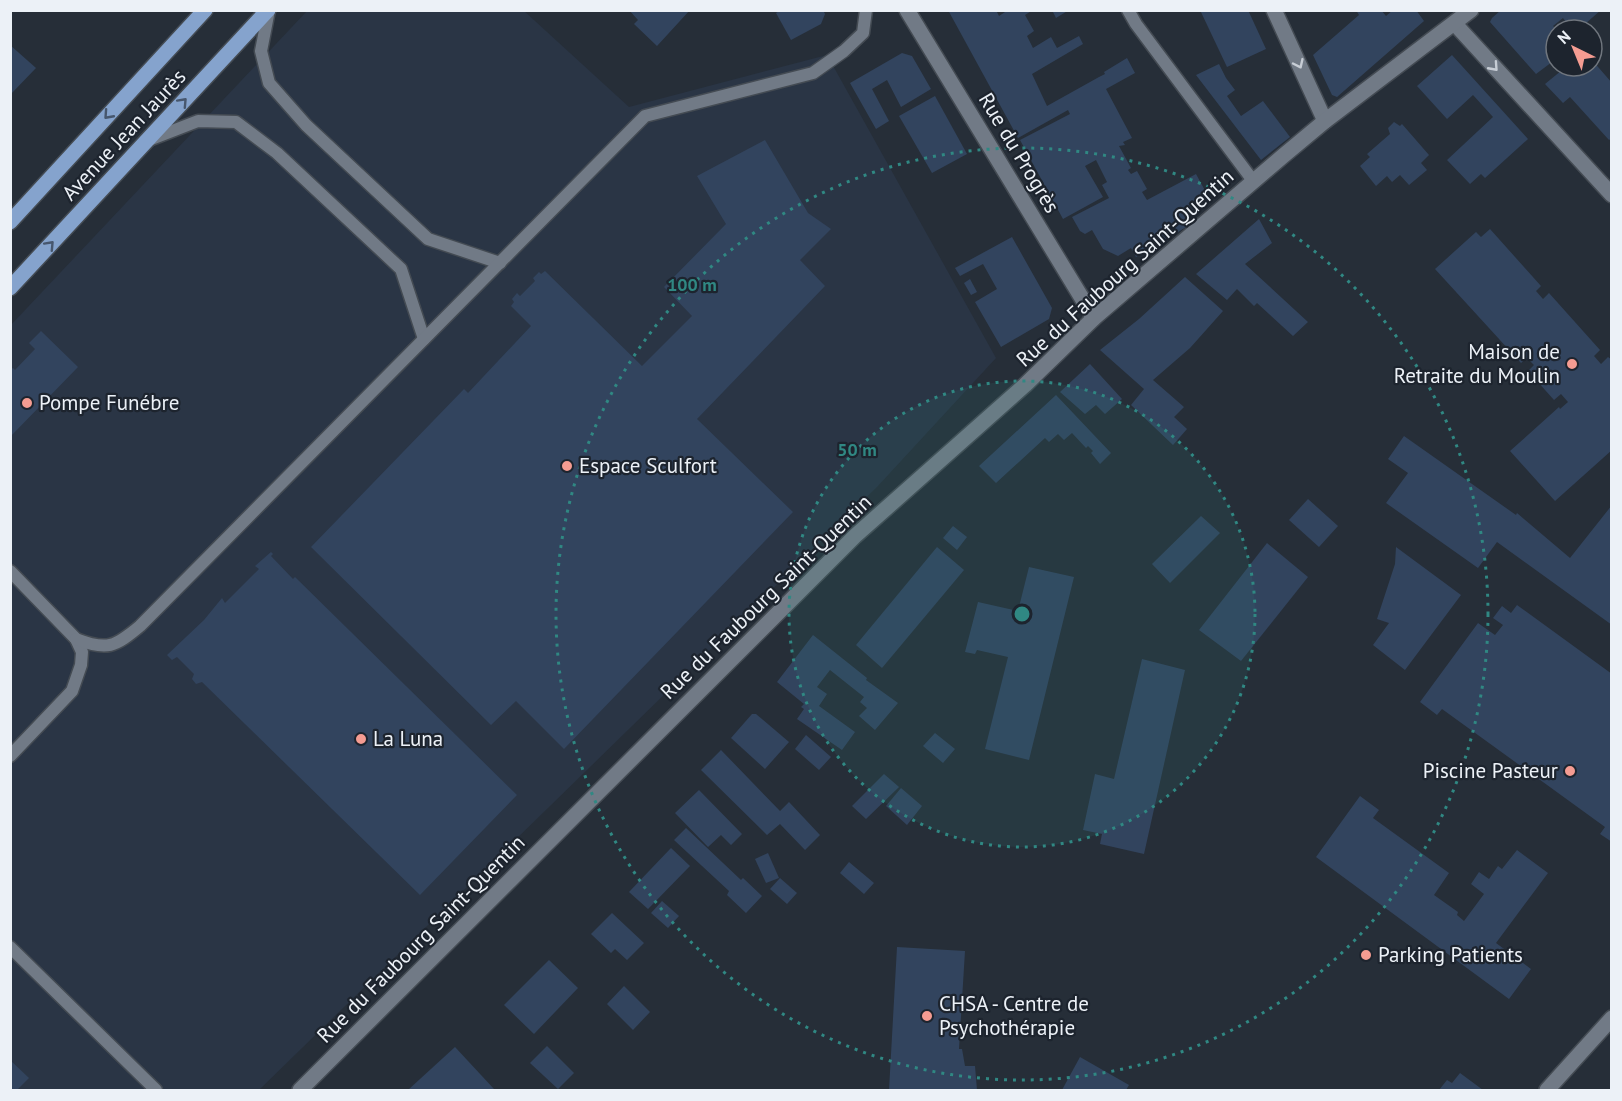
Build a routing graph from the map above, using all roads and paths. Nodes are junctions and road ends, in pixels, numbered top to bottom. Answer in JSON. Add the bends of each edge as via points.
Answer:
{"nodes":[{"id":1,"x":205,"y":10,"type":"edge"},
{"id":2,"x":268,"y":10,"type":"edge"},
{"id":3,"x":866,"y":10,"type":"edge"},
{"id":4,"x":907,"y":10,"type":"edge"},
{"id":5,"x":1128,"y":10,"type":"edge"},
{"id":6,"x":1274,"y":10,"type":"edge"},
{"id":7,"x":1471,"y":10,"type":"edge"},
{"id":8,"x":1455,"y":24,"type":"junction"},
{"id":9,"x":1325,"y":121,"type":"junction"},
{"id":10,"x":148,"y":141,"type":"junction"},
{"id":11,"x":1254,"y":182,"type":"junction"},
{"id":12,"x":1611,"y":195,"type":"edge"},
{"id":13,"x":10,"y":222,"type":"edge"},
{"id":14,"x":500,"y":262,"type":"junction"},
{"id":15,"x":10,"y":288,"type":"edge"},
{"id":16,"x":1095,"y":318,"type":"junction"},
{"id":17,"x":424,"y":339,"type":"junction"},
{"id":18,"x":10,"y":571,"type":"edge"},
{"id":19,"x":76,"y":639,"type":"junction"},
{"id":20,"x":10,"y":756,"type":"edge"},
{"id":21,"x":10,"y":948,"type":"edge"},
{"id":22,"x":1611,"y":1018,"type":"edge"},
{"id":23,"x":156,"y":1090,"type":"edge"},
{"id":24,"x":300,"y":1090,"type":"edge"},
{"id":25,"x":1547,"y":1090,"type":"edge"}],
"edges":[{"from":1,"to":13,"type":"main road","name":"Avenue Jean Jaurès","one_way":true},
{"from":10,"to":2,"type":"main road","name":"Avenue Jean Jaurès","one_way":true},
{"from":2,"to":14,"type":"lane","via":[[261,51],[269,83],[306,125],[428,239]]},
{"from":3,"to":14,"type":"lane","via":[[863,33],[813,73],[645,116]]},
{"from":4,"to":16,"type":"street","name":"Rue du Progrès"},
{"from":5,"to":11,"type":"lane"},
{"from":6,"to":9,"type":"street","one_way":true},
{"from":7,"to":8,"type":"street","name":"Rue du Faubourg Saint-Quentin"},
{"from":8,"to":9,"type":"street","name":"Rue du Faubourg Saint-Quentin"},
{"from":8,"to":12,"type":"street","one_way":true},
{"from":9,"to":11,"type":"street","name":"Rue du Faubourg Saint-Quentin"},
{"from":15,"to":10,"type":"main road","name":"Avenue Jean Jaurès","one_way":true},
{"from":10,"to":17,"type":"lane","via":[[198,122],[236,122],[277,153],[401,269]]},
{"from":11,"to":16,"type":"street","name":"Rue du Faubourg Saint-Quentin"},
{"from":14,"to":17,"type":"lane"},
{"from":16,"to":24,"type":"street","name":"Rue du Faubourg Saint-Quentin","via":[[855,536]]},
{"from":17,"to":19,"type":"lane","via":[[140,626],[121,642],[97,647]]},
{"from":18,"to":19,"type":"lane"},
{"from":19,"to":20,"type":"lane","via":[[82,652],[81,665],[72,690]]},
{"from":21,"to":23,"type":"lane"},
{"from":22,"to":25,"type":"street"}]}
